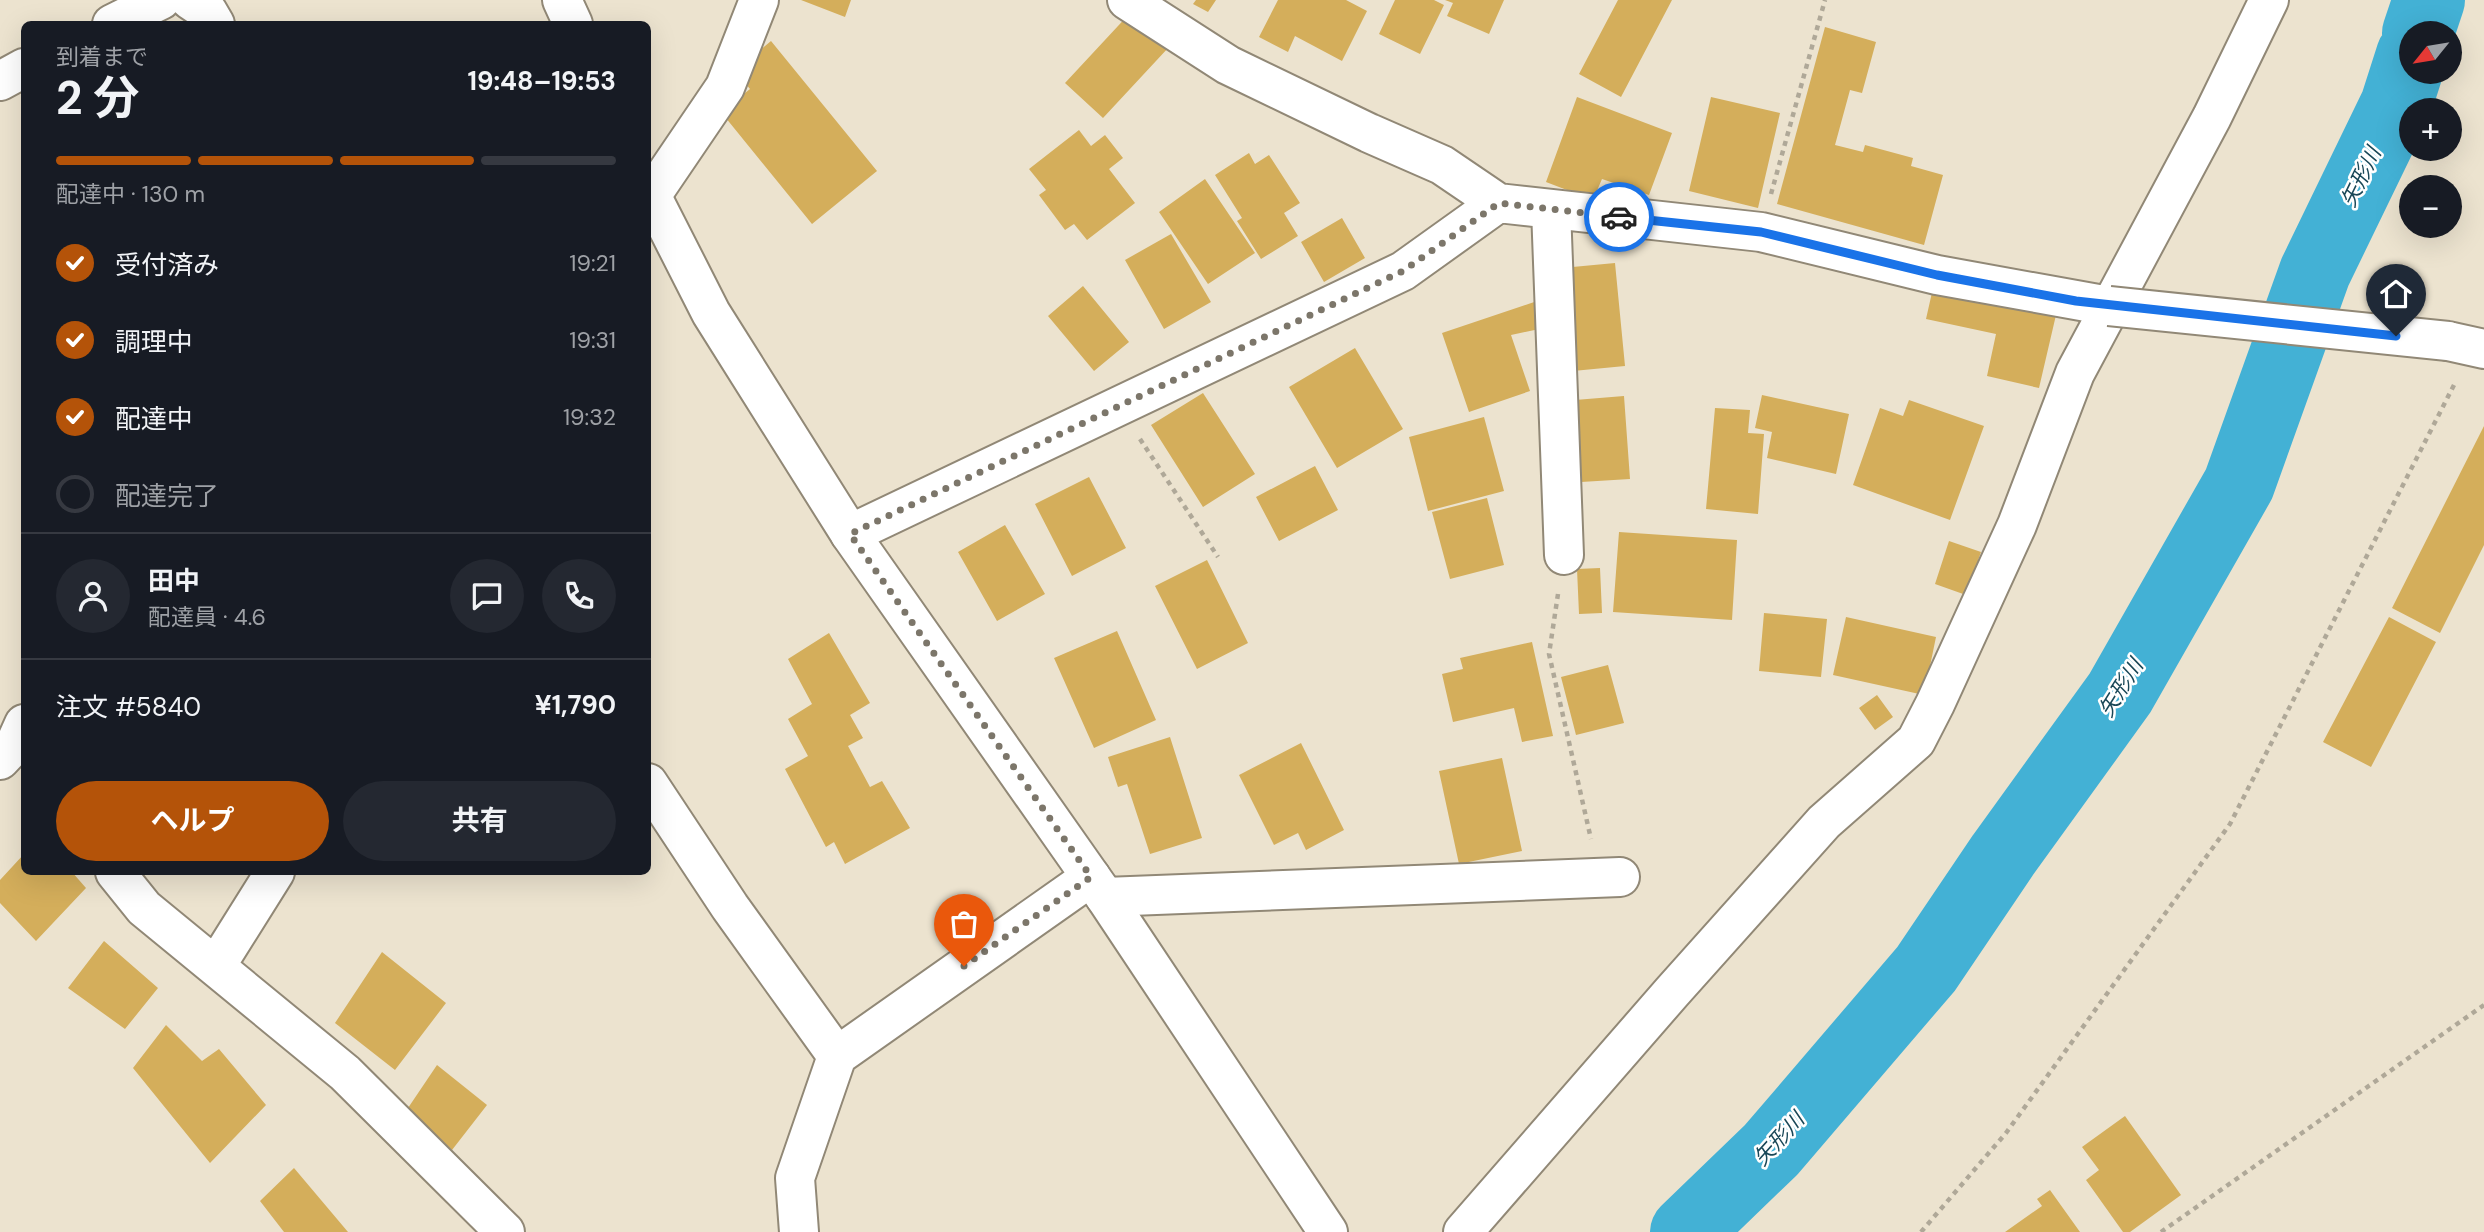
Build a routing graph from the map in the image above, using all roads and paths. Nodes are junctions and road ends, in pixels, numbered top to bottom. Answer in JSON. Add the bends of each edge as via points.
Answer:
{"nodes":[{"id":1,"x":160,"y":0,"type":"edge"},
{"id":2,"x":190,"y":0,"type":"edge"},
{"id":3,"x":562,"y":0,"type":"edge"},
{"id":4,"x":759,"y":0,"type":"edge"},
{"id":5,"x":1128,"y":0,"type":"edge"},
{"id":6,"x":1825,"y":0,"type":"edge"},
{"id":7,"x":2269,"y":0,"type":"edge"},
{"id":8,"x":118,"y":21,"type":"edge"},
{"id":9,"x":213,"y":21,"type":"edge"},
{"id":10,"x":572,"y":21,"type":"edge"},
{"id":11,"x":21,"y":70,"type":"edge"},
{"id":12,"x":0,"y":80,"type":"edge"},
{"id":13,"x":1499,"y":203,"type":"junction"},
{"id":14,"x":1551,"y":209,"type":"junction"},
{"id":15,"x":654,"y":213,"type":"edge"},
{"id":16,"x":1761,"y":232,"type":"junction"},
{"id":17,"x":2469,"y":345,"type":"edge"},
{"id":18,"x":1118,"y":407,"type":"junction"},
{"id":19,"x":850,"y":534,"type":"junction"},
{"id":20,"x":1564,"y":555,"type":"joint"},
{"id":21,"x":1218,"y":558,"type":"dead end"},
{"id":22,"x":651,"y":788,"type":"edge"},
{"id":23,"x":118,"y":875,"type":"edge"},
{"id":24,"x":273,"y":875,"type":"edge"},
{"id":25,"x":1610,"y":877,"type":"joint"},
{"id":26,"x":1098,"y":887,"type":"junction"},
{"id":27,"x":216,"y":966,"type":"junction"},
{"id":28,"x":2484,"y":1005,"type":"edge"},
{"id":29,"x":837,"y":1056,"type":"junction"},
{"id":30,"x":505,"y":1232,"type":"edge"},
{"id":31,"x":799,"y":1232,"type":"edge"},
{"id":32,"x":1328,"y":1232,"type":"edge"},
{"id":33,"x":1463,"y":1232,"type":"edge"},
{"id":34,"x":1921,"y":1232,"type":"edge"},
{"id":35,"x":2161,"y":1232,"type":"edge"}],
"edges":[{"from":1,"to":8,"type":"street"},
{"from":2,"to":9,"type":"street"},
{"from":3,"to":10,"type":"street"},
{"from":4,"to":15,"type":"street","via":[[725,87]]},
{"from":5,"to":13,"type":"street","via":[[1228,65],[1442,165]]},
{"from":6,"to":16,"type":"path"},
{"from":7,"to":33,"type":"street","via":[[2075,373],[2017,525],[1916,741],[1824,822]]},
{"from":11,"to":12,"type":"street"},
{"from":13,"to":14,"type":"street"},
{"from":13,"to":18,"type":"street","via":[[1403,271]]},
{"from":14,"to":16,"type":"street"},
{"from":14,"to":20,"type":"street"},
{"from":15,"to":19,"type":"street"},
{"from":16,"to":17,"type":"street","bridge":true,"via":[[1937,275],[2109,306]]},
{"from":17,"to":34,"type":"path","via":[[2230,824],[2006,1133]]},
{"from":18,"to":19,"type":"street"},
{"from":18,"to":21,"type":"path"},
{"from":19,"to":26,"type":"street"},
{"from":20,"to":25,"type":"path","via":[[1549,654]]},
{"from":22,"to":29,"type":"street"},
{"from":23,"to":27,"type":"street","via":[[144,908]]},
{"from":24,"to":27,"type":"street"},
{"from":25,"to":26,"type":"street"},
{"from":26,"to":29,"type":"street"},
{"from":26,"to":32,"type":"street"},
{"from":27,"to":30,"type":"street","via":[[345,1073]]},
{"from":28,"to":35,"type":"path"},
{"from":29,"to":31,"type":"street","via":[[795,1178]]}]}
